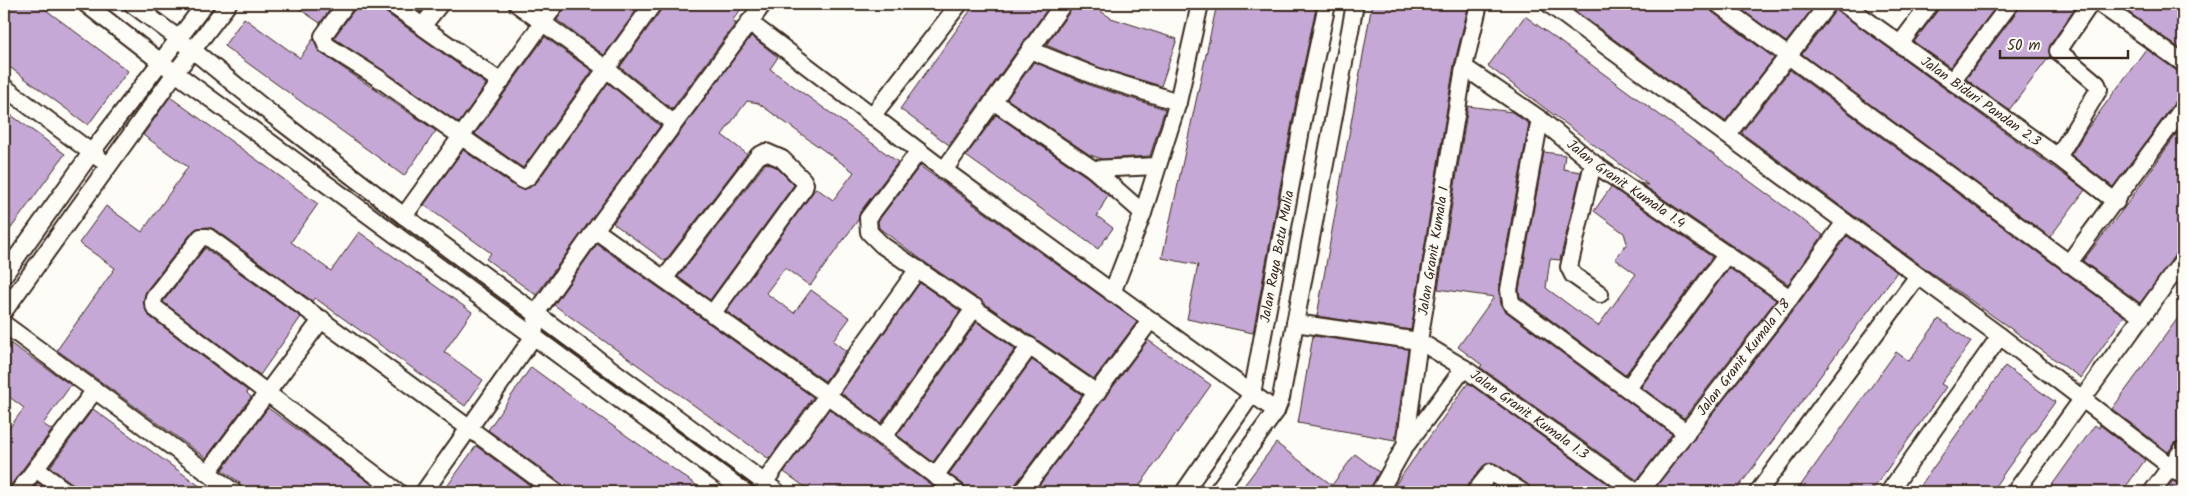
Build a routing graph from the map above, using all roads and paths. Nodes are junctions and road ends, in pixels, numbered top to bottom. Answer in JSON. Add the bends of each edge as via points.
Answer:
{"nodes":[{"id":1,"x":86,"y":4,"type":"edge"},
{"id":2,"x":132,"y":4,"type":"edge"},
{"id":3,"x":205,"y":4,"type":"edge"},
{"id":4,"x":228,"y":4,"type":"edge"},
{"id":5,"x":346,"y":4,"type":"edge"},
{"id":6,"x":391,"y":4,"type":"edge"},
{"id":7,"x":440,"y":4,"type":"edge"},
{"id":8,"x":517,"y":4,"type":"edge"},
{"id":9,"x":556,"y":4,"type":"edge"},
{"id":10,"x":653,"y":4,"type":"edge"},
{"id":11,"x":762,"y":4,"type":"edge"},
{"id":12,"x":960,"y":4,"type":"edge"},
{"id":13,"x":1063,"y":4,"type":"edge"},
{"id":14,"x":1200,"y":4,"type":"edge"},
{"id":15,"x":1327,"y":4,"type":"edge"},
{"id":16,"x":1355,"y":4,"type":"edge"},
{"id":17,"x":1479,"y":4,"type":"edge"},
{"id":18,"x":1549,"y":4,"type":"edge"},
{"id":19,"x":1718,"y":4,"type":"edge"},
{"id":20,"x":1828,"y":4,"type":"edge"},
{"id":21,"x":1844,"y":4,"type":"edge"},
{"id":22,"x":1930,"y":4,"type":"edge"},
{"id":23,"x":2010,"y":4,"type":"edge"},
{"id":24,"x":2090,"y":4,"type":"edge"},
{"id":25,"x":2100,"y":4,"type":"edge"},
{"id":26,"x":749,"y":22,"type":"junction"},
{"id":27,"x":542,"y":23,"type":"junction"},
{"id":28,"x":424,"y":27,"type":"junction"},
{"id":29,"x":180,"y":39,"type":"junction"},
{"id":30,"x":1900,"y":44,"type":"junction"},
{"id":31,"x":193,"y":50,"type":"junction"},
{"id":32,"x":1030,"y":50,"type":"junction"},
{"id":33,"x":1788,"y":55,"type":"junction"},
{"id":34,"x":162,"y":63,"type":"junction"},
{"id":35,"x":2183,"y":63,"type":"edge"},
{"id":36,"x":1464,"y":67,"type":"junction"},
{"id":37,"x":605,"y":68,"type":"junction"},
{"id":38,"x":176,"y":72,"type":"junction"},
{"id":39,"x":1952,"y":81,"type":"junction"},
{"id":40,"x":501,"y":82,"type":"junction"},
{"id":41,"x":4,"y":87,"type":"edge"},
{"id":42,"x":993,"y":102,"type":"junction"},
{"id":43,"x":1178,"y":102,"type":"junction"},
{"id":44,"x":2183,"y":108,"type":"edge"},
{"id":45,"x":872,"y":116,"type":"junction"},
{"id":46,"x":1540,"y":119,"type":"junction"},
{"id":47,"x":673,"y":123,"type":"junction"},
{"id":48,"x":1727,"y":135,"type":"junction"},
{"id":49,"x":460,"y":136,"type":"junction"},
{"id":50,"x":919,"y":151,"type":"junction"},
{"id":51,"x":91,"y":153,"type":"junction"},
{"id":52,"x":2058,"y":157,"type":"junction"},
{"id":53,"x":1593,"y":163,"type":"junction"},
{"id":54,"x":108,"y":166,"type":"junction"},
{"id":55,"x":1157,"y":166,"type":"junction"},
{"id":56,"x":1093,"y":169,"type":"junction"},
{"id":57,"x":944,"y":170,"type":"junction"},
{"id":58,"x":2116,"y":202,"type":"junction"},
{"id":59,"x":1143,"y":213,"type":"junction"},
{"id":60,"x":404,"y":216,"type":"junction"},
{"id":61,"x":1844,"y":222,"type":"junction"},
{"id":62,"x":595,"y":230,"type":"junction"},
{"id":63,"x":1727,"y":254,"type":"junction"},
{"id":64,"x":2183,"y":260,"type":"edge"},
{"id":65,"x":2068,"y":264,"type":"junction"},
{"id":66,"x":918,"y":269,"type":"junction"},
{"id":67,"x":4,"y":275,"type":"edge"},
{"id":68,"x":1918,"y":276,"type":"junction"},
{"id":69,"x":664,"y":279,"type":"junction"},
{"id":70,"x":1112,"y":293,"type":"junction"},
{"id":71,"x":1600,"y":294,"type":"dead end"},
{"id":72,"x":1790,"y":298,"type":"junction"},
{"id":73,"x":975,"y":307,"type":"junction"},
{"id":74,"x":4,"y":311,"type":"edge"},
{"id":75,"x":537,"y":312,"type":"junction"},
{"id":76,"x":712,"y":314,"type":"junction"},
{"id":77,"x":2142,"y":317,"type":"junction"},
{"id":78,"x":322,"y":318,"type":"junction"},
{"id":79,"x":1150,"y":322,"type":"junction"},
{"id":80,"x":1295,"y":323,"type":"junction"},
{"id":81,"x":4,"y":324,"type":"edge"},
{"id":82,"x":534,"y":336,"type":"junction"},
{"id":83,"x":2000,"y":336,"type":"junction"},
{"id":84,"x":1418,"y":341,"type":"junction"},
{"id":85,"x":1030,"y":346,"type":"junction"},
{"id":86,"x":1464,"y":368,"type":"junction"},
{"id":87,"x":1628,"y":388,"type":"junction"},
{"id":88,"x":94,"y":390,"type":"junction"},
{"id":89,"x":266,"y":392,"type":"junction"},
{"id":90,"x":1097,"y":393,"type":"junction"},
{"id":91,"x":1252,"y":394,"type":"junction"},
{"id":92,"x":827,"y":395,"type":"junction"},
{"id":93,"x":2083,"y":398,"type":"junction"},
{"id":94,"x":1276,"y":411,"type":"junction"},
{"id":95,"x":470,"y":427,"type":"junction"},
{"id":96,"x":1687,"y":433,"type":"junction"},
{"id":97,"x":883,"y":438,"type":"junction"},
{"id":98,"x":1405,"y":446,"type":"junction"},
{"id":99,"x":2183,"y":449,"type":"edge"},
{"id":100,"x":36,"y":469,"type":"junction"},
{"id":101,"x":2177,"y":471,"type":"edge"},
{"id":102,"x":208,"y":473,"type":"junction"},
{"id":103,"x":935,"y":476,"type":"junction"},
{"id":104,"x":770,"y":488,"type":"edge"},
{"id":105,"x":1387,"y":489,"type":"edge"},
{"id":106,"x":18,"y":492,"type":"edge"},
{"id":107,"x":68,"y":492,"type":"edge"},
{"id":108,"x":234,"y":492,"type":"edge"},
{"id":109,"x":398,"y":492,"type":"edge"},
{"id":110,"x":424,"y":492,"type":"edge"},
{"id":111,"x":556,"y":492,"type":"edge"},
{"id":112,"x":746,"y":492,"type":"edge"},
{"id":113,"x":958,"y":492,"type":"edge"},
{"id":114,"x":1022,"y":492,"type":"edge"},
{"id":115,"x":1184,"y":492,"type":"edge"},
{"id":116,"x":1217,"y":492,"type":"edge"},
{"id":117,"x":1475,"y":492,"type":"edge"},
{"id":118,"x":1522,"y":492,"type":"edge"},
{"id":119,"x":1636,"y":492,"type":"edge"},
{"id":120,"x":1640,"y":492,"type":"edge"},
{"id":121,"x":1758,"y":492,"type":"edge"},
{"id":122,"x":1888,"y":492,"type":"edge"},
{"id":123,"x":2015,"y":492,"type":"edge"},
{"id":124,"x":2152,"y":492,"type":"edge"}],
"edges":[{"from":1,"to":34,"type":"street"},
{"from":2,"to":29,"type":"street"},
{"from":3,"to":29,"type":"street"},
{"from":4,"to":31,"type":"street"},
{"from":5,"to":49,"type":"street","via":[[325,32],[324,43]]},
{"from":6,"to":28,"type":"street"},
{"from":7,"to":28,"type":"street"},
{"from":8,"to":27,"type":"street"},
{"from":9,"to":27,"type":"street"},
{"from":10,"to":37,"type":"street"},
{"from":11,"to":26,"type":"street"},
{"from":12,"to":45,"type":"street"},
{"from":13,"to":32,"type":"street"},
{"from":14,"to":43,"type":"street"},
{"from":15,"to":91,"type":"street","name":"Jalan Raya Batu Mulia"},
{"from":16,"to":80,"type":"street"},
{"from":17,"to":36,"type":"street","name":"Jalan Granit Kumala 1"},
{"from":18,"to":48,"type":"street"},
{"from":19,"to":33,"type":"street"},
{"from":20,"to":33,"type":"street"},
{"from":21,"to":30,"type":"street","name":"Jalan Biduri Pandan 2.3"},
{"from":22,"to":30,"type":"street"},
{"from":23,"to":39,"type":"street"},
{"from":24,"to":52,"type":"street","via":[[2058,51],[2099,89]]},
{"from":25,"to":35,"type":"street"},
{"from":26,"to":45,"type":"street"},
{"from":26,"to":47,"type":"street"},
{"from":27,"to":37,"type":"street"},
{"from":27,"to":40,"type":"street"},
{"from":28,"to":40,"type":"street"},
{"from":29,"to":31,"type":"street"},
{"from":29,"to":34,"type":"street"},
{"from":30,"to":39,"type":"street","name":"Jalan Biduri Pandan 2.3"},
{"from":31,"to":38,"type":"street"},
{"from":31,"to":60,"type":"street"},
{"from":32,"to":42,"type":"street"},
{"from":32,"to":43,"type":"street","via":[[1095,76]]},
{"from":33,"to":48,"type":"street"},
{"from":33,"to":65,"type":"street"},
{"from":34,"to":38,"type":"street"},
{"from":34,"to":51,"type":"street"},
{"from":36,"to":46,"type":"street","name":"Jalan Granit Kumala 1.4"},
{"from":36,"to":84,"type":"street","name":"Jalan Granit Kumala 1"},
{"from":37,"to":47,"type":"street"},
{"from":37,"to":49,"type":"street","via":[[527,179],[521,180]]},
{"from":38,"to":54,"type":"street"},
{"from":38,"to":82,"type":"street"},
{"from":39,"to":52,"type":"street","name":"Jalan Biduri Pandan 2.3"},
{"from":40,"to":49,"type":"street"},
{"from":41,"to":51,"type":"street"},
{"from":42,"to":56,"type":"street"},
{"from":42,"to":57,"type":"street"},
{"from":43,"to":55,"type":"street"},
{"from":44,"to":58,"type":"street"},
{"from":45,"to":50,"type":"street"},
{"from":46,"to":53,"type":"street","name":"Jalan Granit Kumala 1.4"},
{"from":46,"to":87,"type":"street","via":[[1509,299],[1517,309]]},
{"from":47,"to":62,"type":"street"},
{"from":48,"to":61,"type":"street"},
{"from":49,"to":60,"type":"street"},
{"from":50,"to":57,"type":"street"},
{"from":50,"to":66,"type":"street","via":[[868,218],[868,226],[875,239]]},
{"from":51,"to":54,"type":"street"},
{"from":51,"to":67,"type":"street"},
{"from":52,"to":58,"type":"street","name":"Jalan Biduri Pandan 2.3"},
{"from":53,"to":63,"type":"street","name":"Jalan Granit Kumala 1.4"},
{"from":53,"to":71,"type":"street","via":[[1570,267],[1574,275]]},
{"from":54,"to":74,"type":"street"},
{"from":55,"to":56,"type":"street"},
{"from":55,"to":59,"type":"street"},
{"from":56,"to":59,"type":"street"},
{"from":57,"to":70,"type":"street"},
{"from":58,"to":65,"type":"street"},
{"from":59,"to":70,"type":"street"},
{"from":60,"to":75,"type":"street"},
{"from":61,"to":68,"type":"street"},
{"from":61,"to":72,"type":"street","name":"Jalan Granit Kumala 1.8"},
{"from":62,"to":69,"type":"street"},
{"from":62,"to":75,"type":"street"},
{"from":63,"to":72,"type":"street","name":"Jalan Granit Kumala 1.4"},
{"from":63,"to":87,"type":"street"},
{"from":64,"to":77,"type":"street"},
{"from":65,"to":77,"type":"street"},
{"from":66,"to":73,"type":"street"},
{"from":66,"to":92,"type":"street"},
{"from":68,"to":83,"type":"street"},
{"from":68,"to":121,"type":"street"},
{"from":69,"to":76,"type":"street"},
{"from":69,"to":76,"type":"street","via":[[758,156],[766,152],[782,159],[803,180],[804,188]]},
{"from":70,"to":79,"type":"street"},
{"from":72,"to":96,"type":"street","name":"Jalan Granit Kumala 1.8"},
{"from":73,"to":85,"type":"street"},
{"from":73,"to":97,"type":"street"},
{"from":75,"to":82,"type":"street"},
{"from":75,"to":104,"type":"street"},
{"from":76,"to":92,"type":"street"},
{"from":77,"to":93,"type":"street"},
{"from":78,"to":89,"type":"street"},
{"from":78,"to":89,"type":"street","via":[[208,237],[201,237],[196,242],[154,297],[153,304]]},
{"from":78,"to":95,"type":"street"},
{"from":79,"to":90,"type":"street"},
{"from":79,"to":91,"type":"street"},
{"from":80,"to":84,"type":"street"},
{"from":80,"to":94,"type":"street"},
{"from":81,"to":88,"type":"street"},
{"from":82,"to":95,"type":"street"},
{"from":82,"to":112,"type":"street"},
{"from":83,"to":93,"type":"street"},
{"from":83,"to":122,"type":"street"},
{"from":84,"to":86,"type":"street","name":"Jalan Granit Kumala 1.3"},
{"from":84,"to":98,"type":"street","name":"Jalan Granit Kumala 1"},
{"from":85,"to":90,"type":"street"},
{"from":85,"to":103,"type":"street"},
{"from":86,"to":98,"type":"street"},
{"from":86,"to":119,"type":"street","name":"Jalan Granit Kumala 1.3"},
{"from":87,"to":96,"type":"street"},
{"from":88,"to":100,"type":"street"},
{"from":88,"to":102,"type":"street"},
{"from":89,"to":102,"type":"street"},
{"from":89,"to":109,"type":"street"},
{"from":90,"to":114,"type":"street"},
{"from":91,"to":94,"type":"street"},
{"from":91,"to":115,"type":"street","name":"Jalan Raya Batu Mulia"},
{"from":92,"to":97,"type":"street"},
{"from":92,"to":104,"type":"street"},
{"from":93,"to":101,"type":"street"},
{"from":93,"to":123,"type":"street"},
{"from":94,"to":116,"type":"street"},
{"from":95,"to":110,"type":"street"},
{"from":95,"to":111,"type":"street"},
{"from":96,"to":120,"type":"street","name":"Jalan Granit Kumala 1.8"},
{"from":97,"to":103,"type":"street"},
{"from":98,"to":105,"type":"street","name":"Jalan Granit Kumala 1"},
{"from":99,"to":101,"type":"street"},
{"from":100,"to":106,"type":"street"},
{"from":100,"to":107,"type":"street"},
{"from":101,"to":124,"type":"street"},
{"from":102,"to":108,"type":"street"},
{"from":103,"to":113,"type":"street"},
{"from":117,"to":118,"type":"street","via":[[1491,472]]}]}
